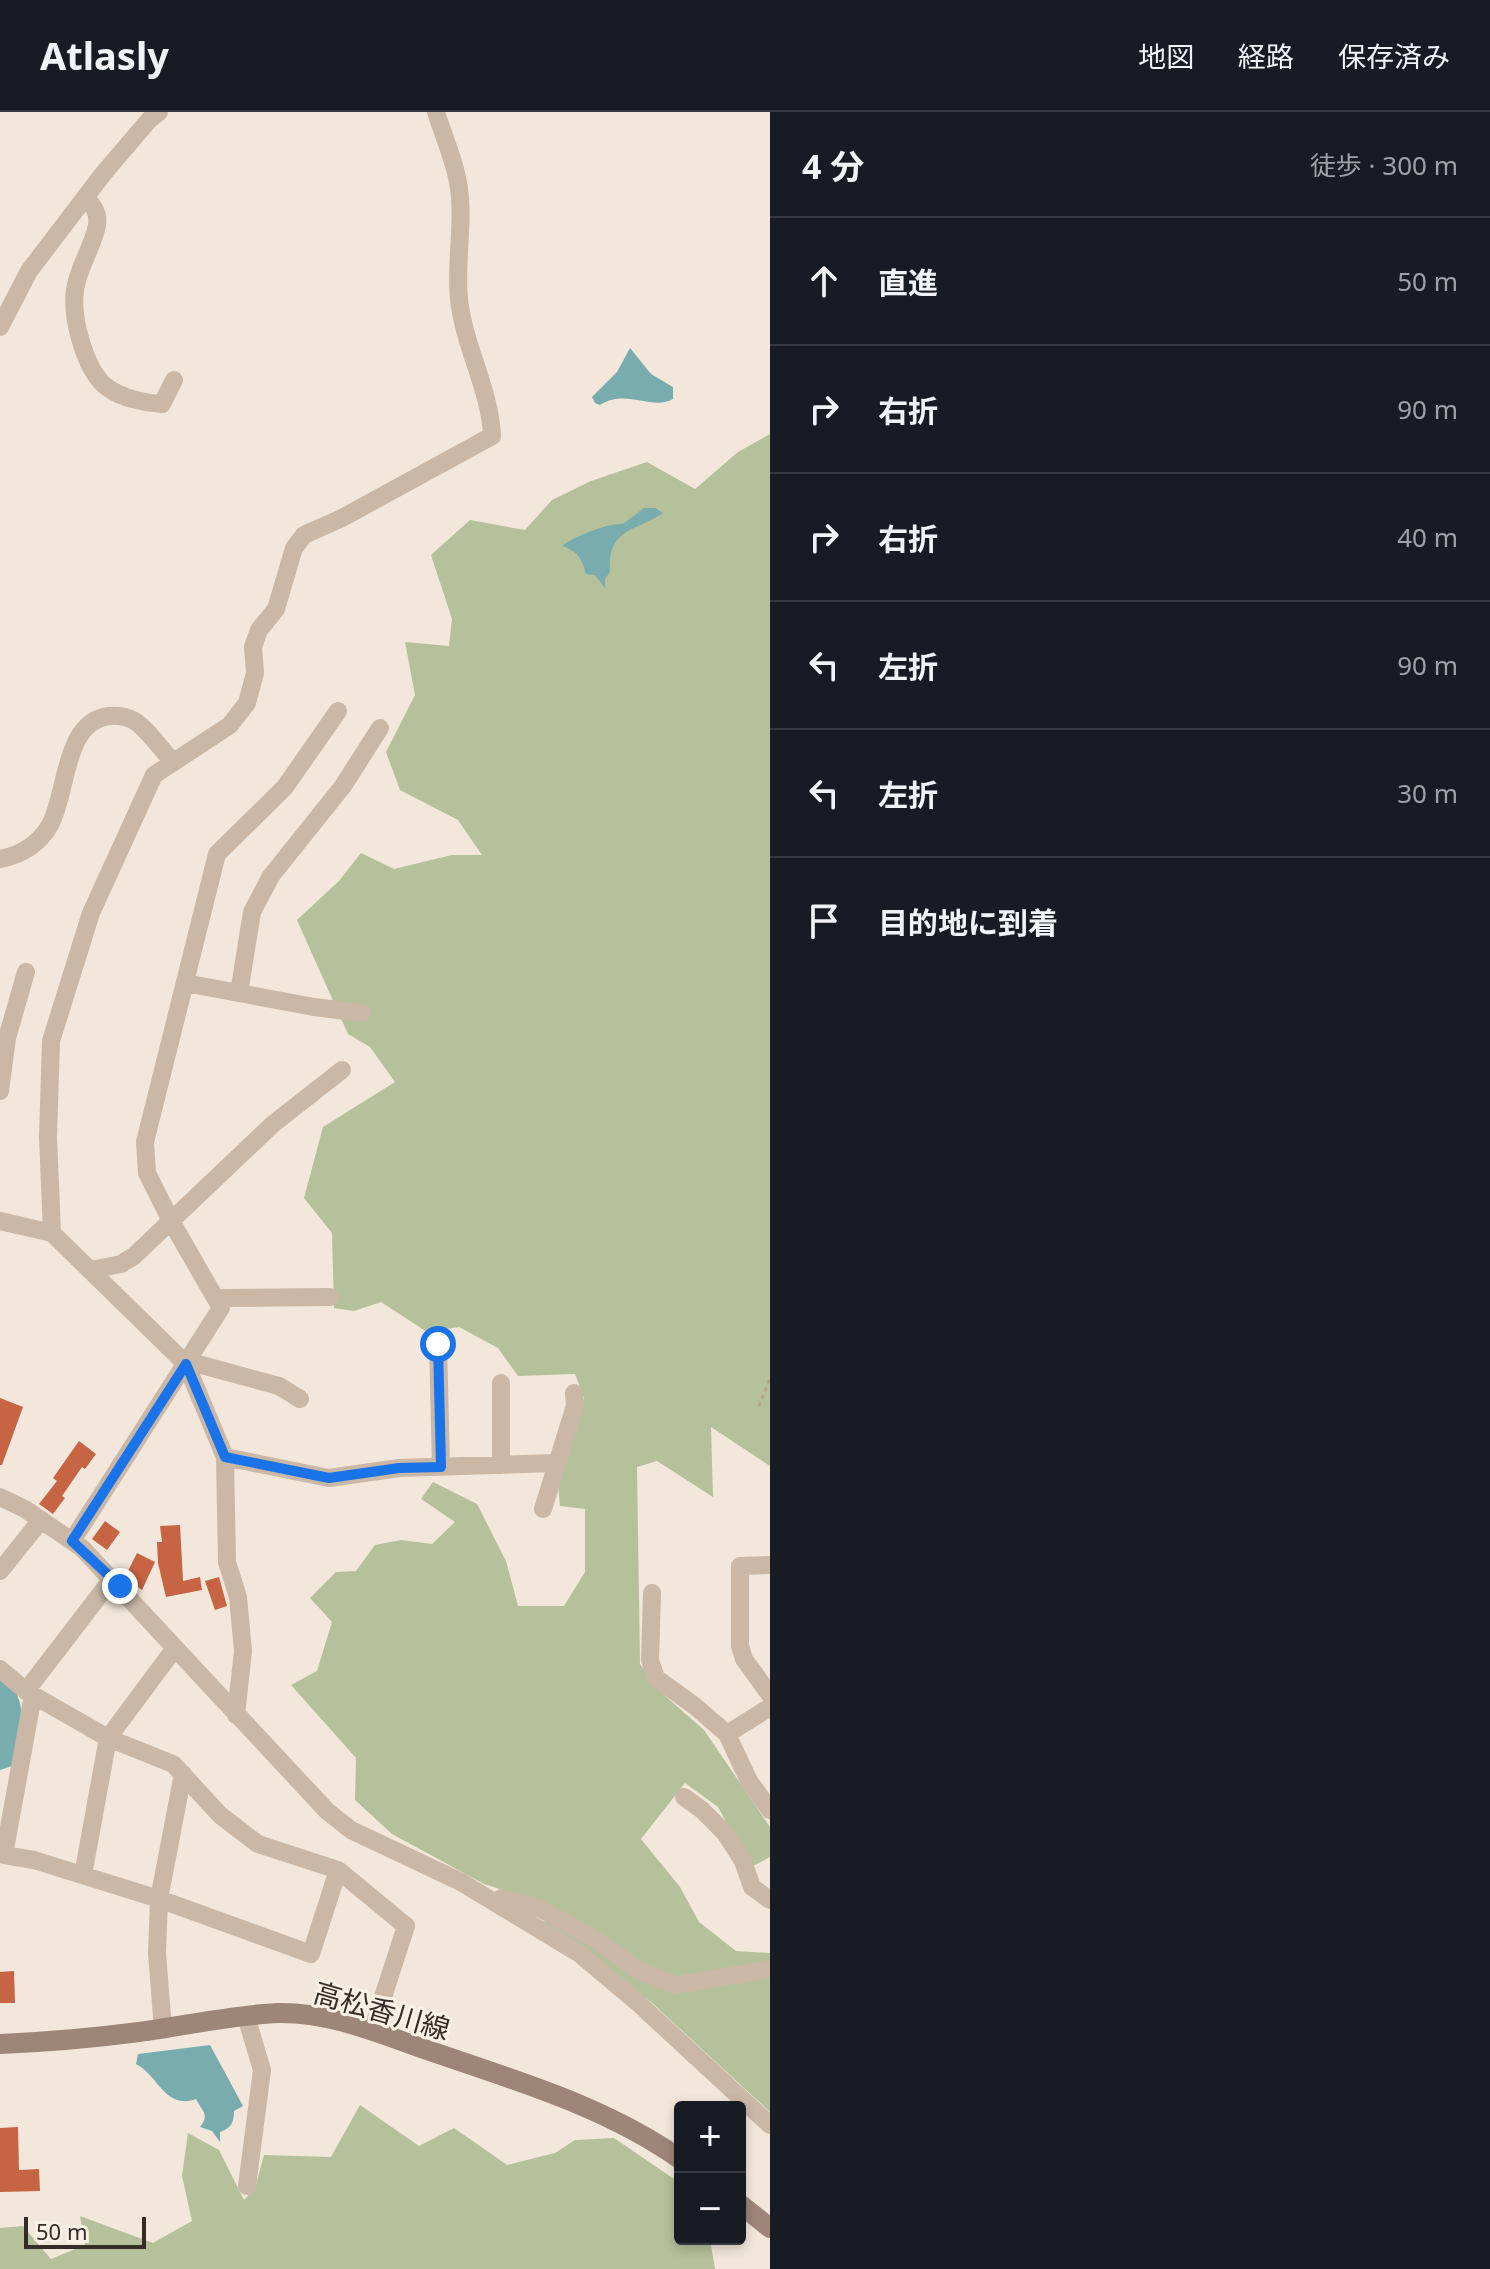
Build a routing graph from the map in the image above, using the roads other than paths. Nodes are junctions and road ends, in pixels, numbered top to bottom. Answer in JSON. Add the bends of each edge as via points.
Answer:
{"nodes":[{"id":1,"x":159,"y":112,"type":"edge"},
{"id":2,"x":436,"y":112,"type":"edge"},
{"id":3,"x":85,"y":197,"type":"junction"},
{"id":4,"x":0,"y":327,"type":"edge"},
{"id":5,"x":174,"y":380,"type":"dead end"},
{"id":6,"x":338,"y":711,"type":"dead end"},
{"id":7,"x":380,"y":728,"type":"dead end"},
{"id":8,"x":172,"y":761,"type":"junction"},
{"id":9,"x":0,"y":859,"type":"edge"},
{"id":10,"x":26,"y":972,"type":"dead end"},
{"id":11,"x":185,"y":983,"type":"junction"},
{"id":12,"x":239,"y":993,"type":"junction"},
{"id":13,"x":362,"y":1013,"type":"dead end"},
{"id":14,"x":342,"y":1070,"type":"dead end"},
{"id":15,"x":0,"y":1091,"type":"edge"},
{"id":16,"x":0,"y":1221,"type":"edge"},
{"id":17,"x":171,"y":1221,"type":"junction"},
{"id":18,"x":52,"y":1233,"type":"junction"},
{"id":19,"x":91,"y":1270,"type":"junction"},
{"id":20,"x":330,"y":1297,"type":"dead end"},
{"id":21,"x":215,"y":1298,"type":"junction"},
{"id":22,"x":438,"y":1344,"type":"dead end"},
{"id":23,"x":186,"y":1364,"type":"junction"},
{"id":24,"x":501,"y":1383,"type":"dead end"},
{"id":25,"x":574,"y":1393,"type":"dead end"},
{"id":26,"x":300,"y":1399,"type":"dead end"},
{"id":27,"x":225,"y":1457,"type":"junction"},
{"id":28,"x":557,"y":1463,"type":"junction"},
{"id":29,"x":501,"y":1465,"type":"junction"},
{"id":30,"x":441,"y":1467,"type":"junction"},
{"id":31,"x":0,"y":1497,"type":"edge"},
{"id":32,"x":543,"y":1509,"type":"dead end"},
{"id":33,"x":41,"y":1520,"type":"junction"},
{"id":34,"x":72,"y":1541,"type":"junction"},
{"id":35,"x":770,"y":1565,"type":"edge"},
{"id":36,"x":0,"y":1571,"type":"edge"},
{"id":37,"x":112,"y":1579,"type":"junction"},
{"id":38,"x":652,"y":1593,"type":"dead end"},
{"id":39,"x":175,"y":1648,"type":"junction"},
{"id":40,"x":0,"y":1669,"type":"edge"},
{"id":41,"x":30,"y":1693,"type":"junction"},
{"id":42,"x":770,"y":1695,"type":"edge"},
{"id":43,"x":770,"y":1707,"type":"edge"},
{"id":44,"x":236,"y":1715,"type":"junction"},
{"id":45,"x":727,"y":1734,"type":"junction"},
{"id":46,"x":108,"y":1738,"type":"junction"},
{"id":47,"x":183,"y":1774,"type":"junction"},
{"id":48,"x":684,"y":1797,"type":"dead end"},
{"id":49,"x":770,"y":1810,"type":"edge"},
{"id":50,"x":338,"y":1870,"type":"junction"},
{"id":51,"x":83,"y":1875,"type":"junction"},
{"id":52,"x":159,"y":1899,"type":"junction"},
{"id":53,"x":770,"y":1900,"type":"edge"},
{"id":54,"x":494,"y":1902,"type":"junction"},
{"id":55,"x":770,"y":1969,"type":"edge"},
{"id":56,"x":246,"y":2016,"type":"junction"},
{"id":57,"x":163,"y":2029,"type":"junction"},
{"id":58,"x":372,"y":2031,"type":"junction"},
{"id":59,"x":0,"y":2044,"type":"edge"},
{"id":60,"x":770,"y":2125,"type":"edge"},
{"id":61,"x":674,"y":2155,"type":"edge"},
{"id":62,"x":247,"y":2186,"type":"dead end"},
{"id":63,"x":746,"y":2208,"type":"edge"},
{"id":64,"x":767,"y":2220,"type":"edge"}],
"edges":[{"from":1,"to":3,"type":"street"},
{"from":2,"to":8,"type":"street","via":[[458,182],[459,297],[466,340],[491,412],[492,436],[304,535],[294,548],[276,609],[253,647],[255,673],[247,703],[230,725]]},
{"from":3,"to":4,"type":"street","via":[[29,271]]},
{"from":3,"to":5,"type":"street","via":[[95,207],[97,224],[75,290],[74,312],[89,361],[109,389],[144,403],[162,404]]},
{"from":6,"to":11,"type":"street","via":[[285,787],[217,854]]},
{"from":7,"to":12,"type":"street","via":[[343,786],[271,876],[252,912]]},
{"from":8,"to":9,"type":"street","via":[[136,722],[121,716],[89,723],[77,737],[50,824],[34,844]]},
{"from":8,"to":18,"type":"street","via":[[154,775],[91,913],[51,1041]]},
{"from":10,"to":15,"type":"street","via":[[7,1038]]},
{"from":11,"to":12,"type":"street"},
{"from":11,"to":17,"type":"street","via":[[145,1142],[147,1173]]},
{"from":12,"to":13,"type":"street"},
{"from":14,"to":17,"type":"street","via":[[273,1124]]},
{"from":16,"to":18,"type":"street"},
{"from":17,"to":19,"type":"street","via":[[121,1264]]},
{"from":17,"to":21,"type":"street"},
{"from":18,"to":19,"type":"street"},
{"from":19,"to":23,"type":"street"},
{"from":20,"to":21,"type":"street"},
{"from":21,"to":23,"type":"street","via":[[221,1308]]},
{"from":22,"to":30,"type":"street"},
{"from":23,"to":26,"type":"street","via":[[279,1386]]},
{"from":23,"to":27,"type":"street"},
{"from":23,"to":34,"type":"street"},
{"from":24,"to":29,"type":"street"},
{"from":25,"to":28,"type":"street","via":[[575,1406]]},
{"from":27,"to":30,"type":"street","via":[[329,1478]]},
{"from":27,"to":44,"type":"street","via":[[227,1562],[238,1597],[243,1651]]},
{"from":28,"to":29,"type":"street"},
{"from":28,"to":32,"type":"street"},
{"from":29,"to":30,"type":"street"},
{"from":31,"to":33,"type":"street"},
{"from":33,"to":34,"type":"street"},
{"from":33,"to":36,"type":"street"},
{"from":34,"to":37,"type":"street"},
{"from":35,"to":42,"type":"street","via":[[740,1566],[740,1646]]},
{"from":37,"to":39,"type":"street"},
{"from":37,"to":41,"type":"street"},
{"from":38,"to":45,"type":"street","via":[[650,1660],[656,1678]]},
{"from":39,"to":44,"type":"street"},
{"from":39,"to":46,"type":"street"},
{"from":40,"to":41,"type":"street"},
{"from":41,"to":46,"type":"street"},
{"from":41,"to":51,"type":"street","via":[[4,1855]]},
{"from":43,"to":45,"type":"street"},
{"from":44,"to":54,"type":"street","via":[[351,1830]]},
{"from":45,"to":49,"type":"street"},
{"from":46,"to":47,"type":"street","via":[[173,1764]]},
{"from":46,"to":51,"type":"street"},
{"from":47,"to":50,"type":"street","via":[[220,1815],[258,1844]]},
{"from":47,"to":52,"type":"street"},
{"from":48,"to":53,"type":"street","via":[[725,1833],[752,1887]]},
{"from":50,"to":52,"type":"street","via":[[311,1954]]},
{"from":50,"to":58,"type":"street","via":[[406,1926]]},
{"from":51,"to":52,"type":"street"},
{"from":52,"to":57,"type":"street"},
{"from":54,"to":55,"type":"street","via":[[502,1898],[539,1908],[638,1970],[675,1985]]},
{"from":54,"to":60,"type":"street","via":[[580,1954]]},
{"from":56,"to":57,"type":"main road","name":"高松香川線"},
{"from":56,"to":58,"type":"main road","name":"高松香川線","via":[[326,2017]]},
{"from":56,"to":62,"type":"street","via":[[262,2070]]},
{"from":57,"to":59,"type":"main road","name":"高松香川線"},
{"from":58,"to":61,"type":"main road","name":"高松香川線","via":[[601,2113]]},
{"from":63,"to":64,"type":"main road"}]}
